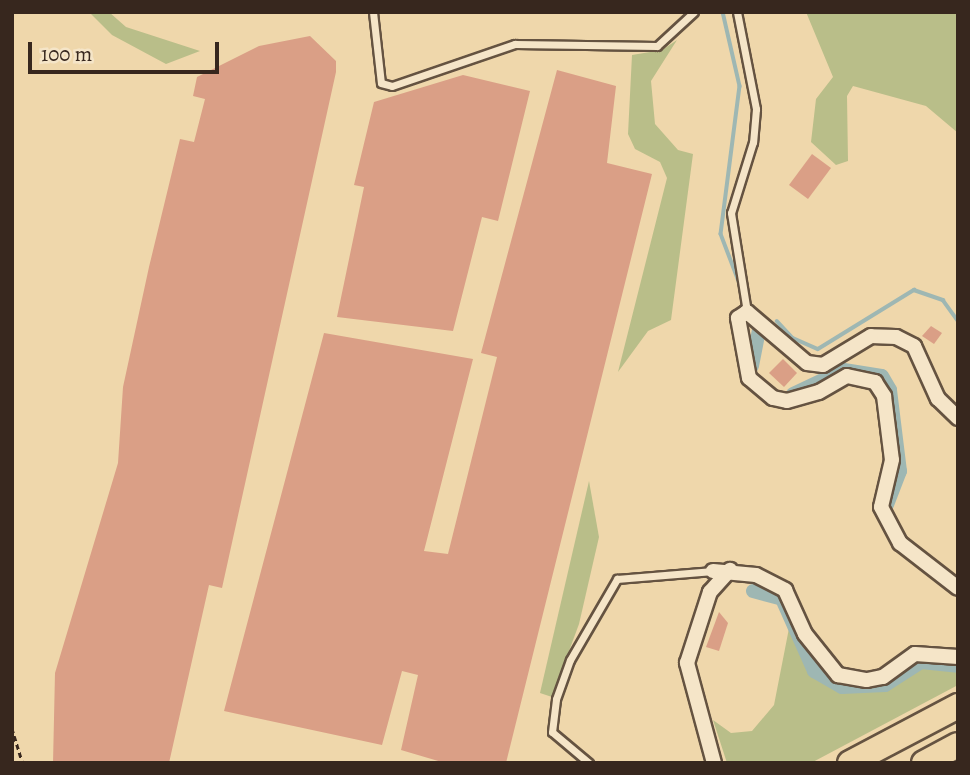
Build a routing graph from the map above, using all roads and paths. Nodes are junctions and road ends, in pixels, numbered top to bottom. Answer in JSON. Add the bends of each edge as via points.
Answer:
{"nodes":[{"id":1,"x":373,"y":12,"type":"edge"},
{"id":2,"x":694,"y":12,"type":"edge"},
{"id":3,"x":737,"y":12,"type":"edge"},
{"id":4,"x":747,"y":312,"type":"junction"},
{"id":5,"x":958,"y":418,"type":"edge"},
{"id":6,"x":730,"y":570,"type":"junction"},
{"id":7,"x":713,"y":571,"type":"joint"},
{"id":8,"x":958,"y":588,"type":"edge"},
{"id":9,"x":958,"y":657,"type":"edge"},
{"id":10,"x":958,"y":706,"type":"edge"},
{"id":11,"x":12,"y":728,"type":"edge"},
{"id":12,"x":958,"y":745,"type":"edge"},
{"id":13,"x":23,"y":763,"type":"edge"},
{"id":14,"x":589,"y":763,"type":"edge"},
{"id":15,"x":714,"y":763,"type":"edge"},
{"id":16,"x":850,"y":763,"type":"edge"},
{"id":17,"x":925,"y":763,"type":"edge"}],
"edges":[{"from":1,"to":2,"type":"lane","via":[[381,83],[392,86],[527,42],[657,46]]},
{"from":3,"to":4,"type":"lane","via":[[756,109],[753,142],[731,213]]},
{"from":4,"to":5,"type":"street","via":[[807,363],[823,365],[871,336],[895,337],[914,346],[938,399]]},
{"from":4,"to":8,"type":"street","via":[[735,327],[749,378],[760,391],[787,401],[847,376],[875,382],[884,396],[892,460],[881,507],[900,542]]},
{"from":6,"to":7,"type":"street"},
{"from":6,"to":9,"type":"street","via":[[785,590],[805,634],[838,674],[867,680],[883,677],[915,654]]},
{"from":6,"to":15,"type":"street","via":[[710,592],[687,663]]},
{"from":7,"to":14,"type":"lane","via":[[617,579],[604,599],[570,660],[552,732]]},
{"from":10,"to":16,"type":"highway"},
{"from":11,"to":13,"type":"path"},
{"from":12,"to":17,"type":"highway"}]}
